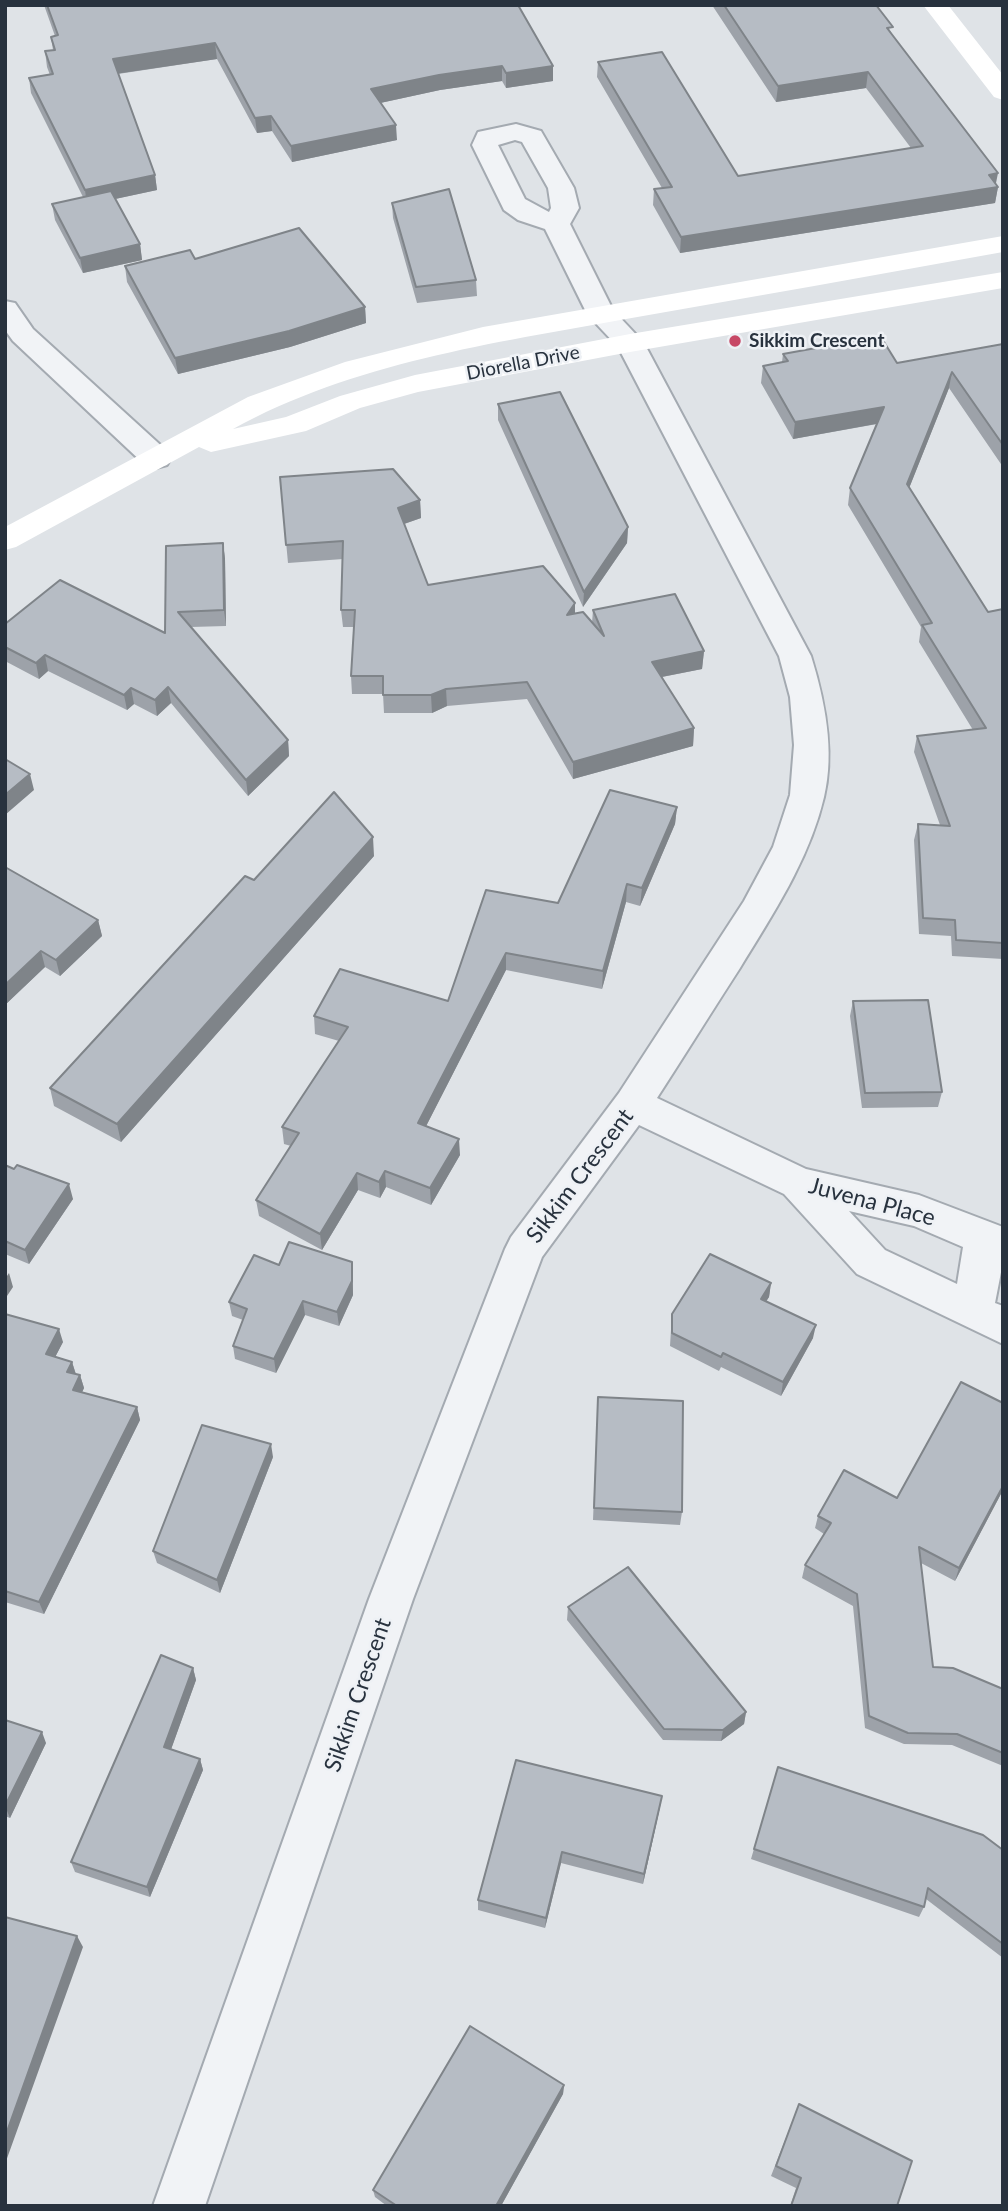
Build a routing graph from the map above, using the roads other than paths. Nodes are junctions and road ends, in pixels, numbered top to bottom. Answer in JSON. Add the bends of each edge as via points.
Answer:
{"nodes":[{"id":1,"x":935,"y":5,"type":"edge"},
{"id":2,"x":1003,"y":92,"type":"edge"},
{"id":3,"x":556,"y":224,"type":"dead end"},
{"id":4,"x":1003,"y":244,"type":"edge"},
{"id":5,"x":863,"y":268,"type":"junction"},
{"id":6,"x":1003,"y":280,"type":"edge"},
{"id":7,"x":884,"y":300,"type":"junction"},
{"id":8,"x":5,"y":309,"type":"edge"},
{"id":9,"x":601,"y":314,"type":"junction"},
{"id":10,"x":630,"y":343,"type":"junction"},
{"id":11,"x":349,"y":370,"type":"junction"},
{"id":12,"x":372,"y":396,"type":"junction"},
{"id":13,"x":162,"y":455,"type":"junction"},
{"id":14,"x":5,"y":540,"type":"edge"},
{"id":15,"x":634,"y":1104,"type":"junction"},
{"id":16,"x":798,"y":1183,"type":"junction"},
{"id":17,"x":994,"y":1242,"type":"edge"},
{"id":18,"x":988,"y":1319,"type":"edge"},
{"id":19,"x":179,"y":2206,"type":"edge"}],
"edges":[{"from":1,"to":2,"type":"street"},
{"from":3,"to":9,"type":"street","name":"Sikkim Crescent"},
{"from":4,"to":5,"type":"street","name":"Diorella Drive"},
{"from":5,"to":7,"type":"street"},
{"from":5,"to":9,"type":"street","name":"Diorella Drive"},
{"from":6,"to":7,"type":"street","name":"Diorella Drive"},
{"from":7,"to":10,"type":"street","name":"Diorella Drive"},
{"from":8,"to":13,"type":"street","via":[[23,335]]},
{"from":9,"to":10,"type":"street","name":"Sikkim Crescent"},
{"from":9,"to":11,"type":"street","name":"Diorella Drive","via":[[483,336]]},
{"from":10,"to":12,"type":"street","name":"Diorella Drive"},
{"from":10,"to":15,"type":"street","name":"Sikkim Crescent","via":[[794,656],[807,696],[811,745],[807,795],[791,848],[758,909]]},
{"from":11,"to":12,"type":"street"},
{"from":11,"to":13,"type":"street","name":"Diorella Drive","via":[[258,402]]},
{"from":12,"to":13,"type":"street","name":"Diorella Drive","via":[[295,424]]},
{"from":13,"to":14,"type":"street","name":"Diorella Drive"},
{"from":15,"to":16,"type":"street","name":"Juvena Place"},
{"from":15,"to":19,"type":"street","name":"Sikkim Crescent","via":[[525,1249],[391,1599]]},
{"from":16,"to":17,"type":"street","name":"Juvena Place","via":[[919,1211]]},
{"from":16,"to":18,"type":"street","name":"Juvena Place","via":[[871,1262]]},
{"from":17,"to":18,"type":"street","name":"Juvena Place"}]}
